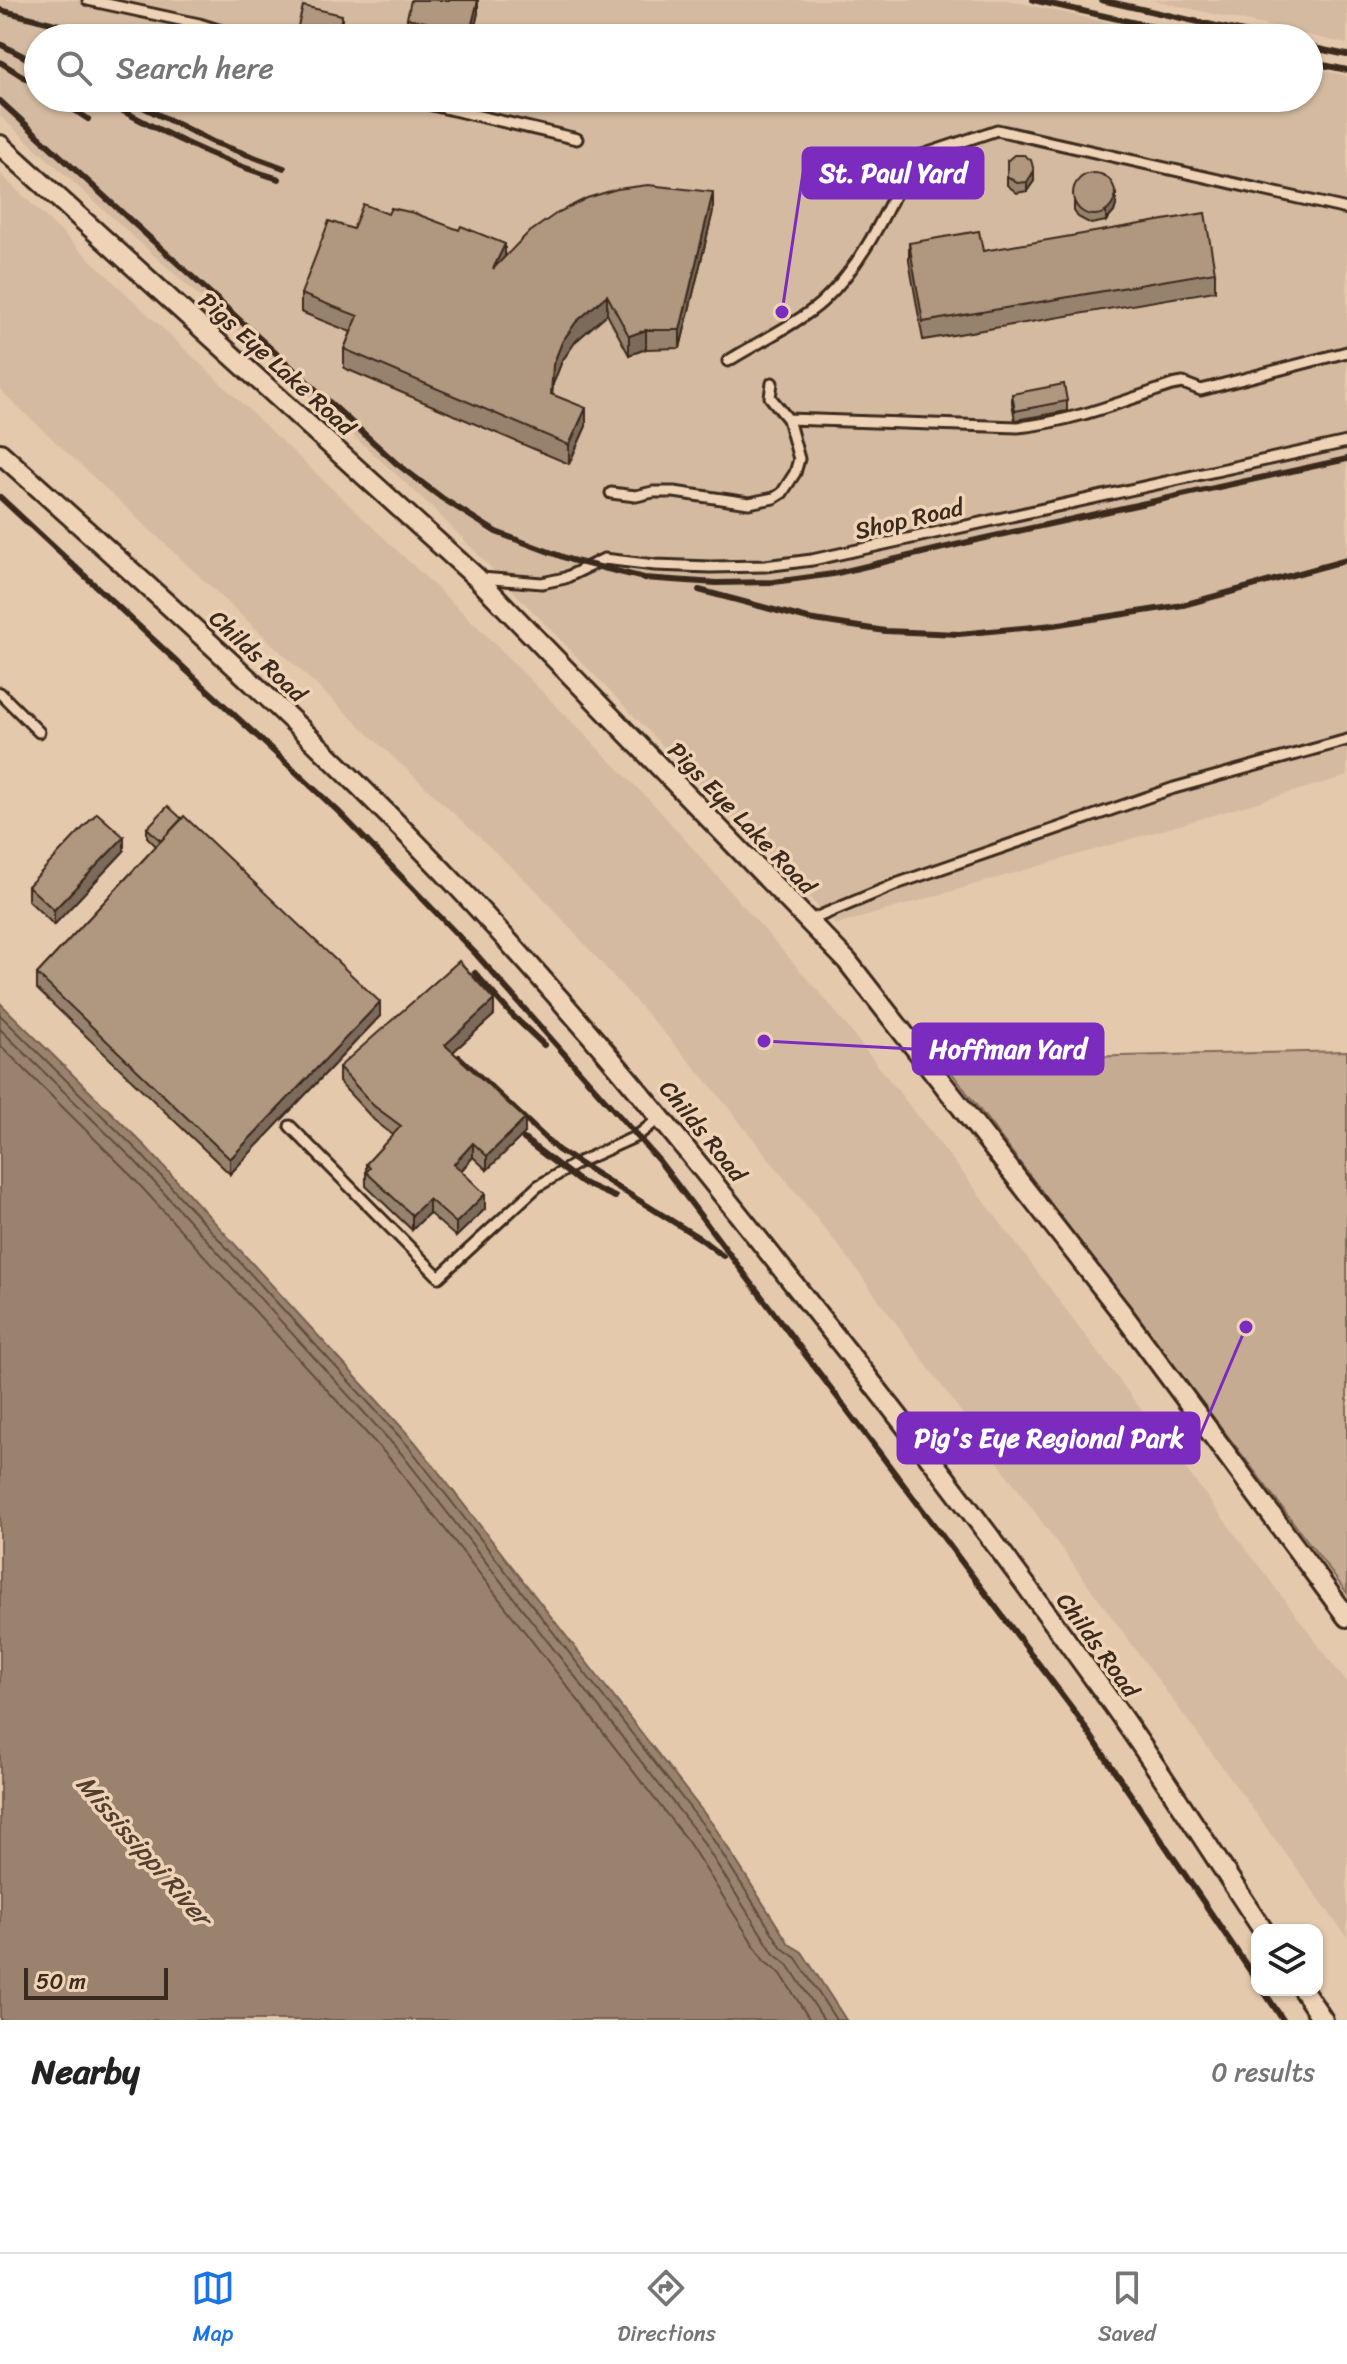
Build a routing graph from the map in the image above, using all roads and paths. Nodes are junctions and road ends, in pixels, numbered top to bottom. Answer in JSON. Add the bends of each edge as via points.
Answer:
{"nodes":[{"id":1,"x":88,"y":0,"type":"edge"},
{"id":2,"x":199,"y":24,"type":"edge"},
{"id":3,"x":462,"y":112,"type":"edge"},
{"id":4,"x":577,"y":139,"type":"dead end"},
{"id":5,"x":0,"y":145,"type":"edge"},
{"id":6,"x":1347,"y":209,"type":"edge"},
{"id":7,"x":1347,"y":352,"type":"edge"},
{"id":8,"x":728,"y":361,"type":"dead end"},
{"id":9,"x":772,"y":383,"type":"dead end"},
{"id":10,"x":788,"y":419,"type":"junction"},
{"id":11,"x":1347,"y":442,"type":"edge"},
{"id":12,"x":0,"y":453,"type":"edge"},
{"id":13,"x":611,"y":493,"type":"dead end"},
{"id":14,"x":477,"y":578,"type":"junction"},
{"id":15,"x":0,"y":693,"type":"edge"},
{"id":16,"x":39,"y":732,"type":"dead end"},
{"id":17,"x":1347,"y":740,"type":"edge"},
{"id":18,"x":808,"y":921,"type":"junction"},
{"id":19,"x":661,"y":1117,"type":"junction"},
{"id":20,"x":290,"y":1126,"type":"dead end"},
{"id":21,"x":1347,"y":1617,"type":"edge"},
{"id":22,"x":1259,"y":1924,"type":"edge"},
{"id":23,"x":1307,"y":1996,"type":"edge"},
{"id":24,"x":1323,"y":2020,"type":"edge"}],
"edges":[{"from":1,"to":2,"type":"lane"},
{"from":3,"to":4,"type":"lane"},
{"from":5,"to":14,"type":"street","name":"Pigs Eye Lake Road"},
{"from":6,"to":8,"type":"lane","via":[[997,130],[913,158],[875,237],[829,294]]},
{"from":7,"to":10,"type":"lane","via":[[1201,390],[1172,385],[1037,425]]},
{"from":9,"to":10,"type":"lane","via":[[770,397]]},
{"from":10,"to":13,"type":"lane","via":[[799,459],[795,473],[774,498],[749,503],[674,492]]},
{"from":11,"to":14,"type":"lane","name":"Shop Road","via":[[812,560],[710,567],[604,559],[542,583]]},
{"from":12,"to":19,"type":"street","name":"Childs Road","via":[[367,793],[474,904]]},
{"from":14,"to":18,"type":"street","name":"Pigs Eye Lake Road"},
{"from":15,"to":16,"type":"lane"},
{"from":17,"to":18,"type":"lane","via":[[1174,788],[899,883]]},
{"from":18,"to":21,"type":"street","name":"Pigs Eye Lake Road","via":[[847,961],[1122,1313]]},
{"from":19,"to":20,"type":"lane","via":[[637,1136],[538,1186],[439,1277]]},
{"from":19,"to":22,"type":"street","name":"Childs Road","via":[[895,1411],[1097,1683]]},
{"from":23,"to":24,"type":"street"}]}
